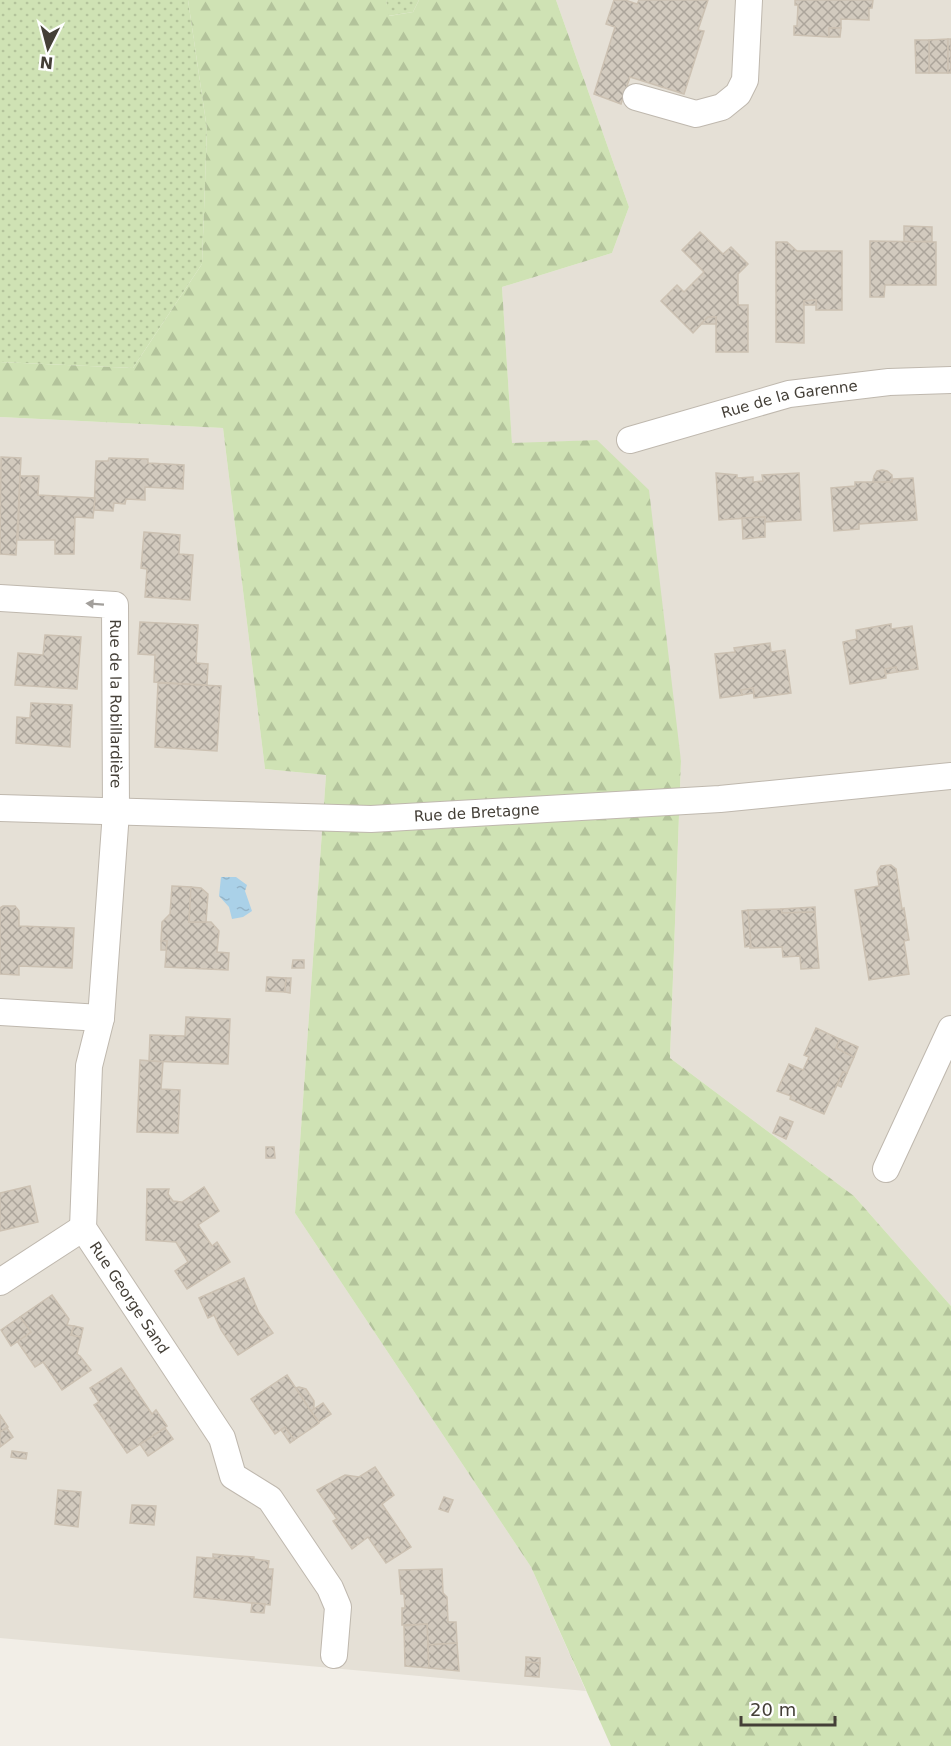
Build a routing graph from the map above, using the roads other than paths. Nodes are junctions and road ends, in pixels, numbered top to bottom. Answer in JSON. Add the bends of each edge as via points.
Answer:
{"nodes":[{"id":1,"x":749,"y":0,"type":"edge"},
{"id":2,"x":636,"y":97,"type":"dead end"},
{"id":3,"x":951,"y":380,"type":"edge"},
{"id":4,"x":630,"y":440,"type":"dead end"},
{"id":5,"x":0,"y":598,"type":"edge"},
{"id":6,"x":951,"y":776,"type":"edge"},
{"id":7,"x":0,"y":808,"type":"edge"},
{"id":8,"x":116,"y":812,"type":"junction"},
{"id":9,"x":0,"y":1012,"type":"edge"},
{"id":10,"x":101,"y":1017,"type":"junction"},
{"id":11,"x":951,"y":1029,"type":"edge"},
{"id":12,"x":886,"y":1169,"type":"dead end"},
{"id":13,"x":83,"y":1228,"type":"junction"},
{"id":14,"x":0,"y":1282,"type":"edge"},
{"id":15,"x":334,"y":1655,"type":"dead end"}],
"edges":[{"from":1,"to":2,"type":"street","via":[[745,80],[738,94],[722,107],[696,114]]},
{"from":3,"to":4,"type":"street","name":"Rue de la Garenne","via":[[890,382],[789,394]]},
{"from":8,"to":5,"type":"street","name":"Rue de la Robillardière","one_way":true,"via":[[115,605]]},
{"from":6,"to":8,"type":"street","name":"Rue de Bretagne","via":[[720,799],[371,819]]},
{"from":7,"to":8,"type":"street","name":"Rue de Bretagne"},
{"from":8,"to":10,"type":"street","name":"Rue George Sand"},
{"from":9,"to":10,"type":"street"},
{"from":10,"to":13,"type":"street","name":"Rue George Sand","via":[[89,1066]]},
{"from":11,"to":12,"type":"street"},
{"from":13,"to":14,"type":"street"},
{"from":13,"to":15,"type":"street","name":"Rue George Sand","via":[[222,1438],[233,1476],[270,1499],[330,1588],[338,1607]]}]}
